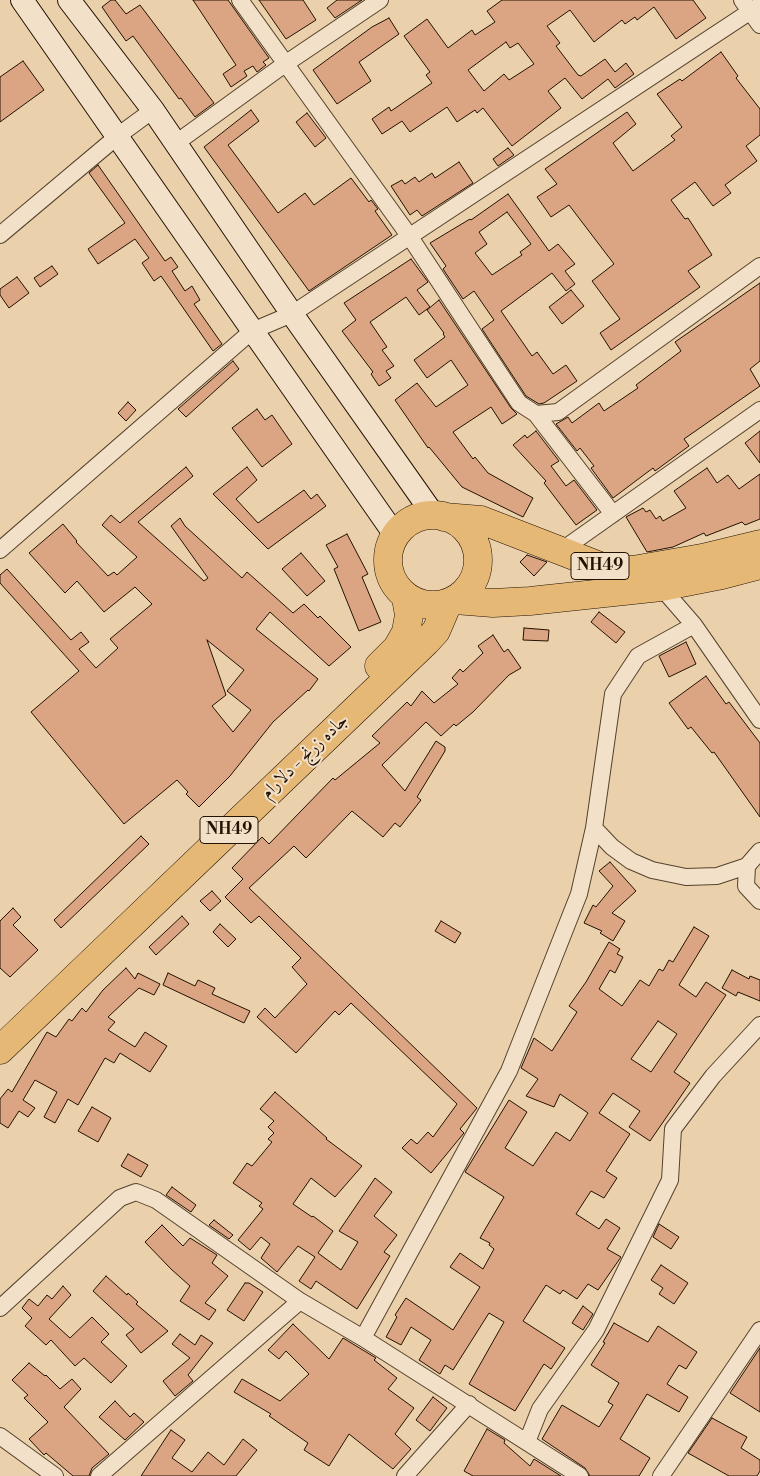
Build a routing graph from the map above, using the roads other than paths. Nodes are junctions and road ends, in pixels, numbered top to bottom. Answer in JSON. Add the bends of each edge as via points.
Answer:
{"nodes":[{"id":1,"x":22,"y":0,"type":"edge"},
{"id":2,"x":69,"y":0,"type":"edge"},
{"id":3,"x":240,"y":0,"type":"edge"},
{"id":4,"x":380,"y":0,"type":"edge"},
{"id":5,"x":753,"y":11,"type":"edge"},
{"id":6,"x":285,"y":64,"type":"junction"},
{"id":7,"x":153,"y":110,"type":"junction"},
{"id":8,"x":118,"y":135,"type":"junction"},
{"id":9,"x":176,"y":143,"type":"junction"},
{"id":10,"x":0,"y":236,"type":"edge"},
{"id":11,"x":410,"y":237,"type":"junction"},
{"id":12,"x":760,"y":266,"type":"edge"},
{"id":13,"x":292,"y":314,"type":"junction"},
{"id":14,"x":252,"y":331,"type":"junction"},
{"id":15,"x":760,"y":410,"type":"edge"},
{"id":16,"x":536,"y":414,"type":"junction"},
{"id":17,"x":613,"y":514,"type":"junction"},
{"id":18,"x":439,"y":515,"type":"junction"},
{"id":19,"x":395,"y":535,"type":"junction"},
{"id":20,"x":760,"y":544,"type":"edge"},
{"id":21,"x":0,"y":550,"type":"edge"},
{"id":22,"x":562,"y":550,"type":"junction"},
{"id":23,"x":760,"y":565,"type":"edge"},
{"id":24,"x":661,"y":586,"type":"junction"},
{"id":25,"x":406,"y":598,"type":"junction"},
{"id":26,"x":451,"y":602,"type":"junction"},
{"id":27,"x":694,"y":625,"type":"junction"},
{"id":28,"x":760,"y":720,"type":"edge"},
{"id":29,"x":594,"y":828,"type":"junction"},
{"id":30,"x":760,"y":851,"type":"edge"},
{"id":31,"x":747,"y":866,"type":"junction"},
{"id":32,"x":760,"y":901,"type":"edge"},
{"id":33,"x":0,"y":1024,"type":"edge"},
{"id":34,"x":760,"y":1025,"type":"edge"},
{"id":35,"x":0,"y":1050,"type":"edge"},
{"id":36,"x":300,"y":1301,"type":"junction"},
{"id":37,"x":0,"y":1308,"type":"edge"},
{"id":38,"x":760,"y":1330,"type":"edge"},
{"id":39,"x":363,"y":1338,"type":"junction"},
{"id":40,"x":469,"y":1404,"type":"junction"},
{"id":41,"x":0,"y":1436,"type":"edge"},
{"id":42,"x":527,"y":1442,"type":"junction"},
{"id":43,"x":55,"y":1476,"type":"edge"},
{"id":44,"x":99,"y":1476,"type":"edge"},
{"id":45,"x":405,"y":1476,"type":"edge"},
{"id":46,"x":580,"y":1476,"type":"edge"},
{"id":47,"x":661,"y":1476,"type":"edge"}],
"edges":[{"from":1,"to":8,"type":"main road"},
{"from":2,"to":7,"type":"main road"},
{"from":3,"to":6,"type":"street"},
{"from":4,"to":6,"type":"street"},
{"from":5,"to":11,"type":"street"},
{"from":6,"to":9,"type":"street"},
{"from":6,"to":11,"type":"street"},
{"from":7,"to":8,"type":"street"},
{"from":7,"to":9,"type":"main road"},
{"from":8,"to":10,"type":"street"},
{"from":8,"to":14,"type":"main road"},
{"from":9,"to":13,"type":"main road"},
{"from":11,"to":13,"type":"street"},
{"from":11,"to":16,"type":"street","via":[[520,403]]},
{"from":12,"to":16,"type":"street","via":[[558,412]]},
{"from":13,"to":14,"type":"street"},
{"from":13,"to":18,"type":"main road"},
{"from":14,"to":19,"type":"main road"},
{"from":14,"to":21,"type":"street"},
{"from":15,"to":17,"type":"street"},
{"from":16,"to":17,"type":"street"},
{"from":17,"to":22,"type":"street"},
{"from":18,"to":19,"type":"highway","number":"NH49","via":[[417,518]]},
{"from":18,"to":22,"type":"highway","number":"NH49","via":[[481,520]]},
{"from":18,"to":26,"type":"highway","number":"NH49","via":[[467,530],[478,555],[473,581],[466,592]]},
{"from":19,"to":25,"type":"highway","via":[[388,555],[390,576]]},
{"from":20,"to":22,"type":"highway","number":"NH49","via":[[633,570],[605,568]]},
{"from":23,"to":24,"type":"highway","number":"NH49"},
{"from":24,"to":26,"type":"highway","number":"NH49","via":[[530,602]]},
{"from":24,"to":27,"type":"street"},
{"from":25,"to":26,"type":"highway","number":"NH49","via":[[434,606]]},
{"from":25,"to":33,"type":"highway","name":"جاده زرنج - دلارام","number":"NH49","via":[[409,615],[406,632],[398,648]]},
{"from":26,"to":35,"type":"highway","name":"جاده زرنج - دلارام","number":"NH49","via":[[436,631],[426,642]]},
{"from":27,"to":28,"type":"street"},
{"from":27,"to":29,"type":"street","via":[[638,656],[613,694]]},
{"from":29,"to":31,"type":"street","via":[[631,862],[652,870],[686,877],[717,876]]},
{"from":29,"to":39,"type":"street","via":[[579,894],[509,1071]]},
{"from":30,"to":31,"type":"street"},
{"from":31,"to":32,"type":"street","via":[[746,886]]},
{"from":34,"to":42,"type":"street","via":[[713,1076],[673,1129],[670,1180],[596,1330],[540,1409]]},
{"from":36,"to":37,"type":"street","via":[[156,1200],[136,1192],[120,1198]]},
{"from":36,"to":39,"type":"street"},
{"from":36,"to":44,"type":"street"},
{"from":38,"to":47,"type":"street"},
{"from":39,"to":40,"type":"street"},
{"from":40,"to":42,"type":"street"},
{"from":40,"to":45,"type":"street"},
{"from":41,"to":43,"type":"street"},
{"from":42,"to":46,"type":"street"}]}
